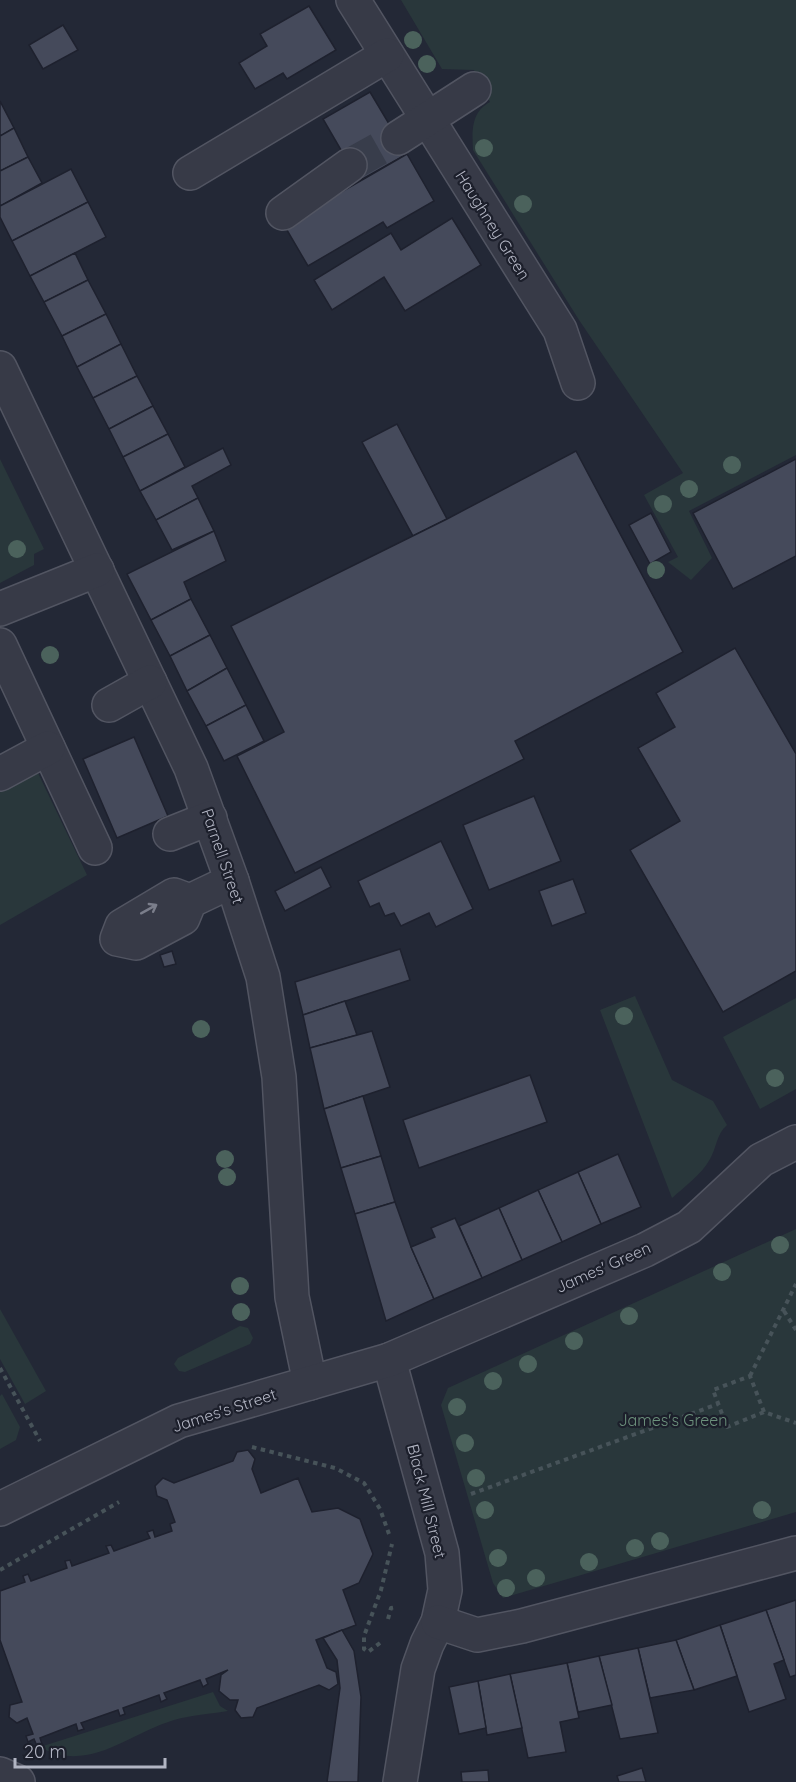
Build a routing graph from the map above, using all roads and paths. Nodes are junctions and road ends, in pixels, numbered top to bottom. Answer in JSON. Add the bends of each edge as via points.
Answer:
{"nodes":[{"id":1,"x":353,"y":0,"type":"edge"},
{"id":2,"x":387,"y":55,"type":"junction"},
{"id":3,"x":474,"y":89,"type":"dead end"},
{"id":4,"x":427,"y":120,"type":"junction"},
{"id":5,"x":398,"y":138,"type":"tunnel mouth"},
{"id":6,"x":350,"y":165,"type":"tunnel mouth"},
{"id":7,"x":190,"y":173,"type":"dead end"},
{"id":8,"x":283,"y":213,"type":"dead end"},
{"id":9,"x":0,"y":368,"type":"edge"},
{"id":10,"x":578,"y":383,"type":"dead end"},
{"id":11,"x":97,"y":570,"type":"junction"},
{"id":12,"x":0,"y":609,"type":"edge"},
{"id":13,"x":0,"y":645,"type":"edge"},
{"id":14,"x":150,"y":682,"type":"junction"},
{"id":15,"x":109,"y":705,"type":"dead end"},
{"id":16,"x":48,"y":748,"type":"junction"},
{"id":17,"x":0,"y":774,"type":"edge"},
{"id":18,"x":210,"y":818,"type":"junction"},
{"id":19,"x":170,"y":834,"type":"dead end"},
{"id":20,"x":95,"y":848,"type":"dead end"},
{"id":21,"x":232,"y":881,"type":"junction"},
{"id":22,"x":190,"y":901,"type":"dead end"},
{"id":23,"x":796,"y":1142,"type":"edge"},
{"id":24,"x":796,"y":1284,"type":"edge"},
{"id":25,"x":784,"y":1311,"type":"junction"},
{"id":26,"x":796,"y":1330,"type":"edge"},
{"id":27,"x":389,"y":1360,"type":"junction"},
{"id":28,"x":0,"y":1368,"type":"edge"},
{"id":29,"x":750,"y":1376,"type":"junction"},
{"id":30,"x":310,"y":1383,"type":"junction"},
{"id":31,"x":718,"y":1404,"type":"junction"},
{"id":32,"x":764,"y":1412,"type":"junction"},
{"id":33,"x":796,"y":1423,"type":"edge"},
{"id":34,"x":245,"y":1448,"type":"dead end"},
{"id":35,"x":61,"y":1478,"type":"junction"},
{"id":36,"x":461,"y":1496,"type":"dead end"},
{"id":37,"x":125,"y":1499,"type":"dead end"},
{"id":38,"x":0,"y":1509,"type":"edge"},
{"id":39,"x":796,"y":1553,"type":"edge"},
{"id":40,"x":0,"y":1570,"type":"edge"},
{"id":41,"x":399,"y":1606,"type":"dead end"},
{"id":42,"x":438,"y":1622,"type":"junction"},
{"id":43,"x":387,"y":1624,"type":"dead end"},
{"id":44,"x":381,"y":1640,"type":"dead end"},
{"id":45,"x":0,"y":1774,"type":"edge"},
{"id":46,"x":18,"y":1782,"type":"edge"},
{"id":47,"x":400,"y":1782,"type":"edge"}],
"edges":[{"from":1,"to":2,"type":"street","name":"Haughney Green"},
{"from":2,"to":4,"type":"street","name":"Haughney Green"},
{"from":2,"to":7,"type":"street"},
{"from":3,"to":4,"type":"street"},
{"from":4,"to":5,"type":"street"},
{"from":4,"to":10,"type":"street","name":"Haughney Green","via":[[560,330]]},
{"from":6,"to":8,"type":"street"},
{"from":9,"to":11,"type":"street","name":"Parnell Street"},
{"from":11,"to":12,"type":"street"},
{"from":11,"to":14,"type":"street","name":"Parnell Street"},
{"from":13,"to":16,"type":"street","via":[[14,690]]},
{"from":14,"to":15,"type":"street"},
{"from":14,"to":18,"type":"street","name":"Parnell Street"},
{"from":16,"to":17,"type":"street"},
{"from":16,"to":20,"type":"street"},
{"from":18,"to":19,"type":"street"},
{"from":18,"to":21,"type":"street","name":"Parnell Street"},
{"from":21,"to":22,"type":"street"},
{"from":21,"to":30,"type":"street","name":"Parnell Street","via":[[263,977],[279,1077],[292,1297]]},
{"from":23,"to":27,"type":"street","name":"James' Green","via":[[761,1160],[689,1227]]},
{"from":24,"to":25,"type":"path"},
{"from":25,"to":26,"type":"path"},
{"from":25,"to":29,"type":"path"},
{"from":27,"to":30,"type":"street","name":"James's Street"},
{"from":27,"to":42,"type":"street","name":"Black Mill Street","via":[[442,1553],[445,1590]]},
{"from":28,"to":35,"type":"path"},
{"from":29,"to":31,"type":"path","via":[[713,1390]]},
{"from":29,"to":32,"type":"path"},
{"from":30,"to":35,"type":"street","name":"James's Street","via":[[179,1421]]},
{"from":31,"to":32,"type":"path","via":[[727,1427]]},
{"from":31,"to":36,"type":"path"},
{"from":32,"to":33,"type":"path"},
{"from":34,"to":44,"type":"path","via":[[256,1446],[335,1468],[364,1482],[380,1509],[392,1544],[364,1636],[364,1649],[368,1652]]},
{"from":35,"to":38,"type":"street","name":"James's Street"},
{"from":37,"to":40,"type":"path"},
{"from":39,"to":42,"type":"street","via":[[477,1635]]},
{"from":41,"to":43,"type":"path","via":[[392,1608]]},
{"from":42,"to":47,"type":"street","name":"Black Mill Street","via":[[418,1669]]},
{"from":45,"to":46,"type":"street"}]}
